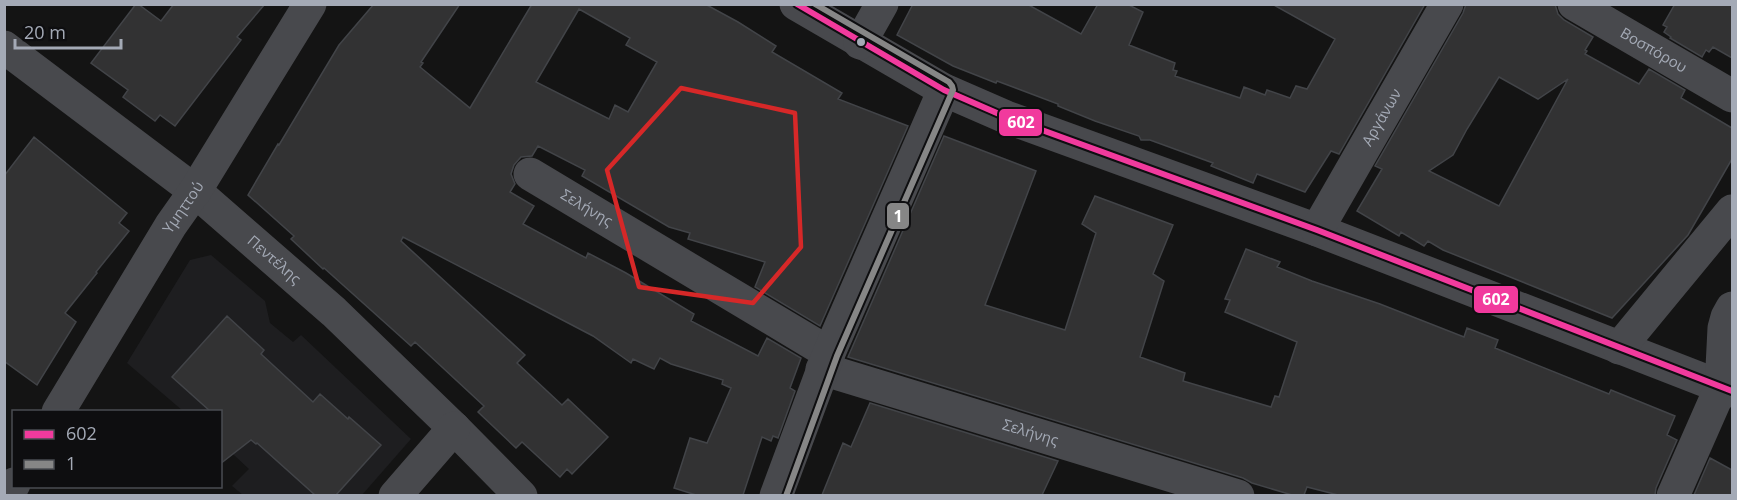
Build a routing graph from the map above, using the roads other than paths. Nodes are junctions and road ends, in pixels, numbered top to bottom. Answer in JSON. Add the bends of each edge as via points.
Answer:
{"nodes":[{"id":1,"x":310,"y":4,"type":"edge"},
{"id":2,"x":796,"y":4,"type":"edge"},
{"id":3,"x":882,"y":4,"type":"edge"},
{"id":4,"x":1447,"y":4,"type":"edge"},
{"id":5,"x":1574,"y":4,"type":"edge"},
{"id":6,"x":860,"y":43,"type":"junction"},
{"id":7,"x":4,"y":47,"type":"edge"},
{"id":8,"x":944,"y":90,"type":"junction"},
{"id":9,"x":1732,"y":96,"type":"edge"},
{"id":10,"x":530,"y":174,"type":"dead end"},
{"id":11,"x":195,"y":191,"type":"junction"},
{"id":12,"x":1732,"y":211,"type":"edge"},
{"id":13,"x":1317,"y":230,"type":"junction"},
{"id":14,"x":1732,"y":308,"type":"edge"},
{"id":15,"x":1619,"y":348,"type":"junction"},
{"id":16,"x":826,"y":362,"type":"junction"},
{"id":17,"x":1727,"y":389,"type":"edge"},
{"id":18,"x":59,"y":410,"type":"edge"},
{"id":19,"x":454,"y":428,"type":"junction"},
{"id":20,"x":394,"y":495,"type":"edge"},
{"id":21,"x":521,"y":495,"type":"edge"},
{"id":22,"x":776,"y":495,"type":"edge"},
{"id":23,"x":1238,"y":495,"type":"edge"},
{"id":24,"x":1672,"y":495,"type":"edge"}],
"edges":[{"from":1,"to":11,"type":"street","name":"Υμηττού"},
{"from":2,"to":6,"type":"street"},
{"from":3,"to":6,"type":"street"},
{"from":4,"to":13,"type":"street","name":"Αργάνων"},
{"from":5,"to":9,"type":"street","name":"Βοσπόρου"},
{"from":6,"to":8,"type":"street"},
{"from":7,"to":11,"type":"street","name":"Πεντέλης"},
{"from":8,"to":13,"type":"street","via":[[1006,117]]},
{"from":8,"to":16,"type":"street"},
{"from":10,"to":16,"type":"street","name":"Σελήνης"},
{"from":11,"to":18,"type":"street","name":"Υμηττού"},
{"from":11,"to":19,"type":"street","name":"Πεντέλης","via":[[334,312]]},
{"from":12,"to":15,"type":"street"},
{"from":13,"to":15,"type":"street"},
{"from":14,"to":17,"type":"street","via":[[1724,328]]},
{"from":15,"to":17,"type":"street"},
{"from":16,"to":22,"type":"street"},
{"from":16,"to":23,"type":"street","name":"Σελήνης"},
{"from":17,"to":24,"type":"street"},
{"from":19,"to":20,"type":"street"},
{"from":19,"to":21,"type":"street","name":"Πεντέλης"}]}
